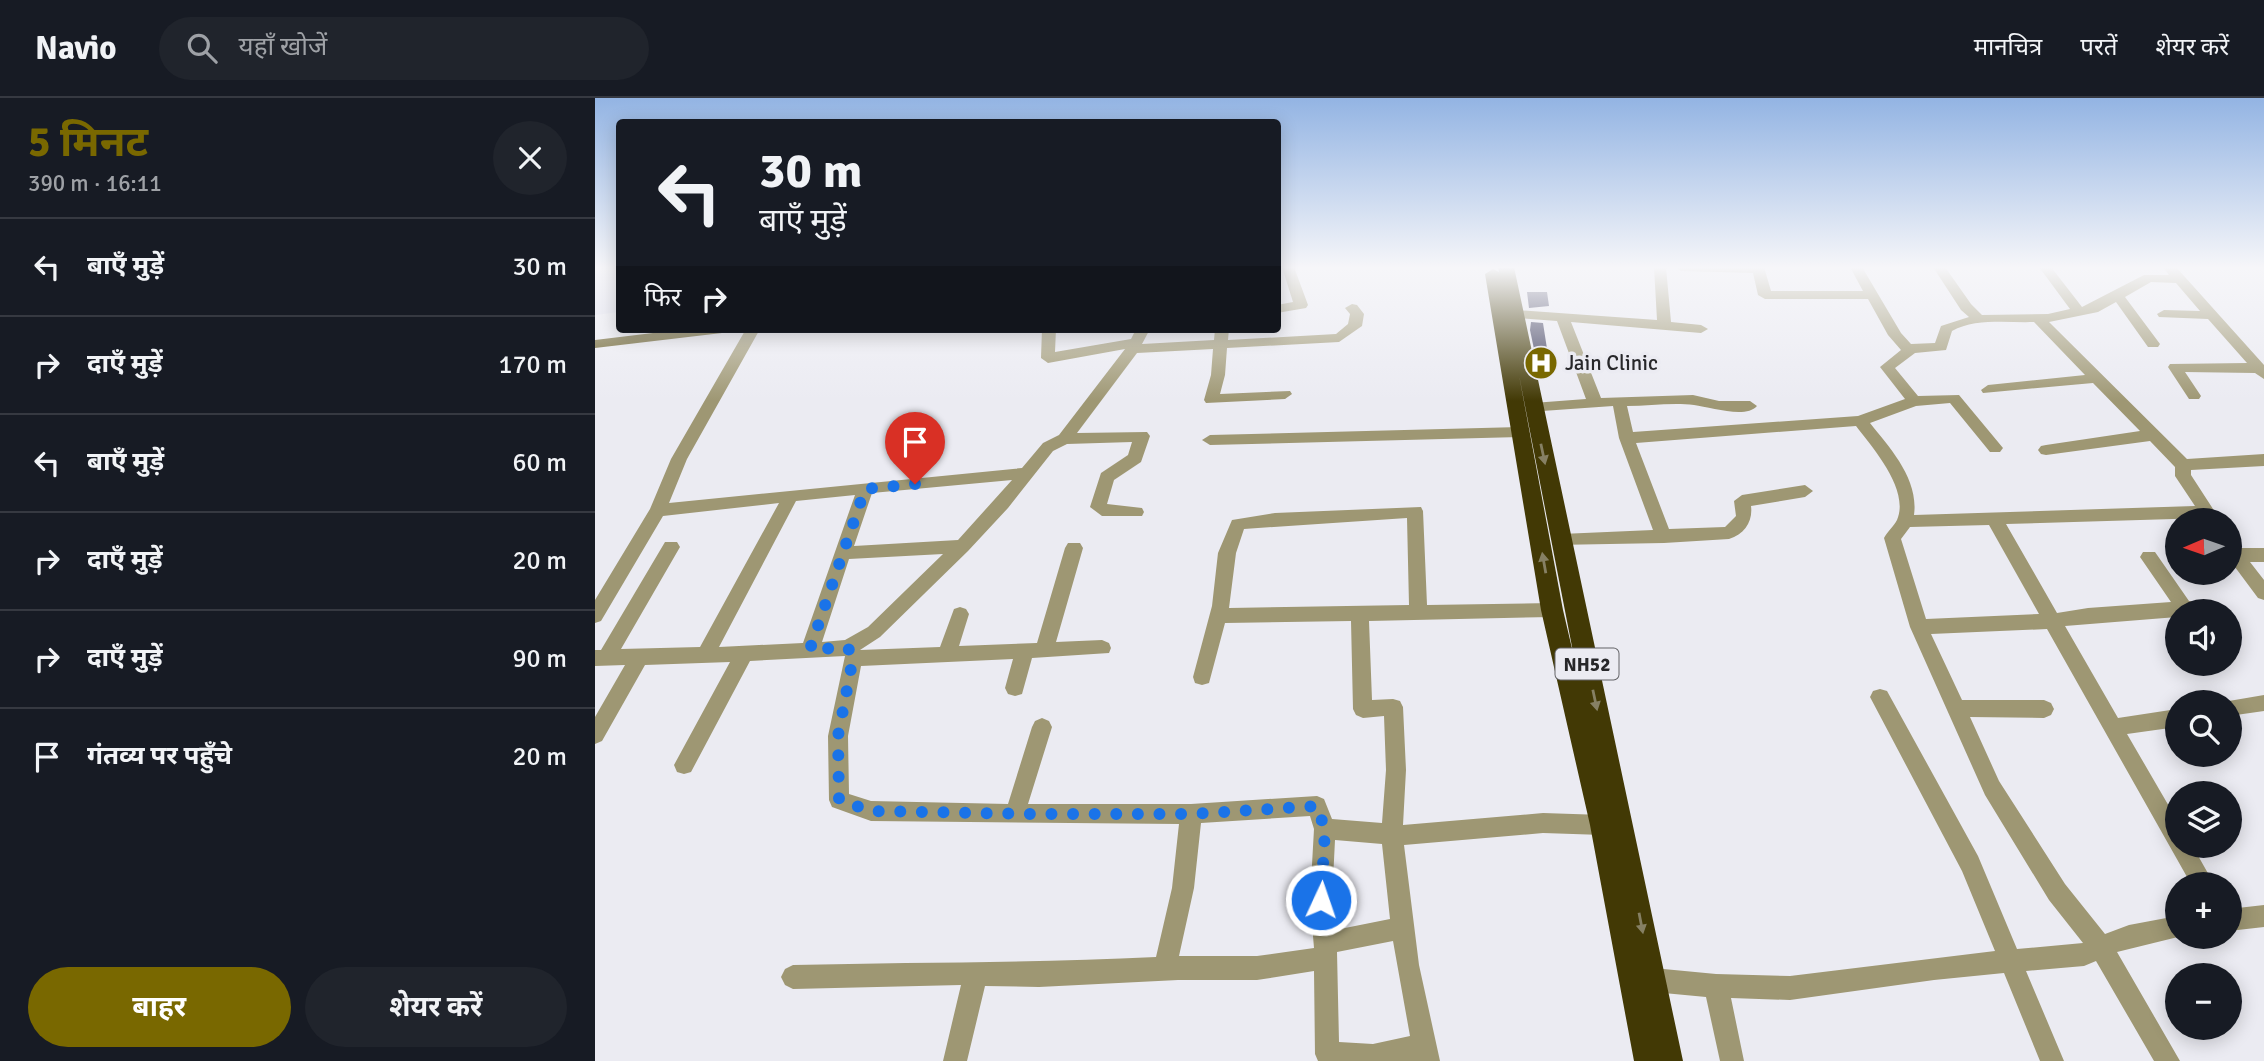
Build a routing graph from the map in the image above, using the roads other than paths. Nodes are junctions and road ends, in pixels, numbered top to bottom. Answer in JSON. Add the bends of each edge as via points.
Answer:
{"nodes":[{"id":1,"x":1356,"y":312,"type":"edge"},
{"id":2,"x":1500,"y":312,"type":"edge"},
{"id":3,"x":1663,"y":312,"type":"edge"},
{"id":4,"x":1883,"y":312,"type":"edge"},
{"id":5,"x":1972,"y":312,"type":"edge"},
{"id":6,"x":2079,"y":312,"type":"edge"},
{"id":7,"x":2129,"y":312,"type":"edge"},
{"id":8,"x":2208,"y":312,"type":"edge"},
{"id":9,"x":1517,"y":314,"type":"joint"},
{"id":10,"x":2164,"y":314,"type":"dead end"},
{"id":11,"x":2211,"y":315,"type":"junction"},
{"id":12,"x":1563,"y":317,"type":"junction"},
{"id":13,"x":1979,"y":318,"type":"junction"},
{"id":14,"x":2037,"y":318,"type":"junction"},
{"id":15,"x":1664,"y":325,"type":"junction"},
{"id":16,"x":1701,"y":329,"type":"dead end"},
{"id":17,"x":616,"y":330,"type":"edge"},
{"id":18,"x":595,"y":333,"type":"edge"},
{"id":19,"x":688,"y":333,"type":"edge"},
{"id":20,"x":751,"y":333,"type":"edge"},
{"id":21,"x":1049,"y":333,"type":"edge"},
{"id":22,"x":1141,"y":333,"type":"edge"},
{"id":23,"x":1222,"y":333,"type":"edge"},
{"id":24,"x":595,"y":344,"type":"edge"},
{"id":25,"x":2153,"y":344,"type":"dead end"},
{"id":26,"x":1221,"y":345,"type":"junction"},
{"id":27,"x":1133,"y":346,"type":"junction"},
{"id":28,"x":1908,"y":349,"type":"junction"},
{"id":29,"x":2259,"y":364,"type":"edge"},
{"id":30,"x":2096,"y":378,"type":"junction"},
{"id":31,"x":1988,"y":390,"type":"dead end"},
{"id":32,"x":1285,"y":394,"type":"dead end"},
{"id":33,"x":2194,"y":396,"type":"dead end"},
{"id":34,"x":1619,"y":401,"type":"junction"},
{"id":35,"x":1914,"y":401,"type":"junction"},
{"id":36,"x":1595,"y":404,"type":"junction"},
{"id":37,"x":1750,"y":406,"type":"dead end"},
{"id":38,"x":1533,"y":408,"type":"junction"},
{"id":39,"x":1860,"y":421,"type":"junction"},
{"id":40,"x":1520,"y":432,"type":"junction"},
{"id":41,"x":2151,"y":435,"type":"junction"},
{"id":42,"x":1627,"y":438,"type":"junction"},
{"id":43,"x":1064,"y":439,"type":"junction"},
{"id":44,"x":1210,"y":440,"type":"dead end"},
{"id":45,"x":1995,"y":448,"type":"dead end"},
{"id":46,"x":2046,"y":450,"type":"dead end"},
{"id":47,"x":2264,"y":460,"type":"edge"},
{"id":48,"x":2183,"y":465,"type":"junction"},
{"id":49,"x":1027,"y":474,"type":"junction"},
{"id":50,"x":865,"y":489,"type":"junction"},
{"id":51,"x":1805,"y":491,"type":"dead end"},
{"id":52,"x":791,"y":496,"type":"junction"},
{"id":53,"x":2205,"y":508,"type":"edge"},
{"id":54,"x":658,"y":510,"type":"junction"},
{"id":55,"x":1136,"y":512,"type":"dead end"},
{"id":56,"x":2165,"y":516,"type":"edge"},
{"id":57,"x":1993,"y":517,"type":"junction"},
{"id":58,"x":1905,"y":521,"type":"junction"},
{"id":59,"x":1664,"y":537,"type":"junction"},
{"id":60,"x":1561,"y":540,"type":"junction"},
{"id":61,"x":671,"y":547,"type":"dead end"},
{"id":62,"x":962,"y":547,"type":"junction"},
{"id":63,"x":1075,"y":548,"type":"dead end"},
{"id":64,"x":2242,"y":552,"type":"edge"},
{"id":65,"x":843,"y":553,"type":"junction"},
{"id":66,"x":2264,"y":555,"type":"edge"},
{"id":67,"x":2149,"y":557,"type":"dead end"},
{"id":68,"x":2242,"y":563,"type":"edge"},
{"id":69,"x":2264,"y":593,"type":"edge"},
{"id":70,"x":1552,"y":610,"type":"junction"},
{"id":71,"x":1418,"y":612,"type":"junction"},
{"id":72,"x":1360,"y":613,"type":"junction"},
{"id":73,"x":960,"y":614,"type":"dead end"},
{"id":74,"x":595,"y":616,"type":"edge"},
{"id":75,"x":1218,"y":616,"type":"junction"},
{"id":76,"x":2052,"y":621,"type":"junction"},
{"id":77,"x":1919,"y":627,"type":"junction"},
{"id":78,"x":1102,"y":648,"type":"dead end"},
{"id":79,"x":810,"y":649,"type":"junction"},
{"id":80,"x":1035,"y":651,"type":"junction"},
{"id":81,"x":850,"y":653,"type":"junction"},
{"id":82,"x":706,"y":654,"type":"junction"},
{"id":83,"x":744,"y":654,"type":"junction"},
{"id":84,"x":947,"y":654,"type":"junction"},
{"id":85,"x":640,"y":656,"type":"junction"},
{"id":86,"x":601,"y":657,"type":"edge"},
{"id":87,"x":1202,"y":677,"type":"dead end"},
{"id":88,"x":1016,"y":688,"type":"dead end"},
{"id":89,"x":1880,"y":697,"type":"dead end"},
{"id":90,"x":2264,"y":703,"type":"edge"},
{"id":91,"x":2242,"y":706,"type":"edge"},
{"id":92,"x":1954,"y":708,"type":"junction"},
{"id":93,"x":2044,"y":709,"type":"dead end"},
{"id":94,"x":2165,"y":720,"type":"edge"},
{"id":95,"x":1042,"y":727,"type":"dead end"},
{"id":96,"x":2113,"y":728,"type":"junction"},
{"id":97,"x":595,"y":735,"type":"edge"},
{"id":98,"x":684,"y":765,"type":"dead end"},
{"id":99,"x":1015,"y":813,"type":"junction"},
{"id":100,"x":1191,"y":814,"type":"junction"},
{"id":101,"x":2165,"y":819,"type":"edge"},
{"id":102,"x":1603,"y":825,"type":"junction"},
{"id":103,"x":1325,"y":830,"type":"junction"},
{"id":104,"x":1392,"y":834,"type":"junction"},
{"id":105,"x":2264,"y":916,"type":"edge"},
{"id":106,"x":2242,"y":919,"type":"edge"},
{"id":107,"x":1402,"y":928,"type":"junction"},
{"id":108,"x":2165,"y":929,"type":"edge"},
{"id":109,"x":2101,"y":947,"type":"junction"},
{"id":110,"x":1325,"y":951,"type":"junction"},
{"id":111,"x":2011,"y":962,"type":"junction"},
{"id":112,"x":1165,"y":968,"type":"junction"},
{"id":113,"x":976,"y":974,"type":"junction"},
{"id":114,"x":793,"y":977,"type":"dead end"},
{"id":115,"x":1653,"y":980,"type":"junction"},
{"id":116,"x":1716,"y":986,"type":"junction"},
{"id":117,"x":1426,"y":1053,"type":"edge"},
{"id":118,"x":955,"y":1061,"type":"edge"},
{"id":119,"x":1649,"y":1061,"type":"edge"},
{"id":120,"x":1668,"y":1061,"type":"edge"},
{"id":121,"x":1732,"y":1061,"type":"edge"},
{"id":122,"x":2052,"y":1061,"type":"edge"},
{"id":123,"x":2168,"y":1061,"type":"edge"}],
"edges":[{"from":1,"to":26,"type":"street","via":[[1355,326],[1339,338]]},
{"from":2,"to":40,"type":"highway","number":"NH52"},
{"from":3,"to":15,"type":"street"},
{"from":4,"to":28,"type":"street"},
{"from":5,"to":13,"type":"street"},
{"from":6,"to":14,"type":"street"},
{"from":7,"to":25,"type":"street"},
{"from":8,"to":11,"type":"street"},
{"from":9,"to":12,"type":"street"},
{"from":9,"to":38,"type":"highway","number":"NH52"},
{"from":10,"to":11,"type":"street"},
{"from":11,"to":29,"type":"street"},
{"from":12,"to":15,"type":"street"},
{"from":12,"to":36,"type":"street"},
{"from":13,"to":14,"type":"street"},
{"from":13,"to":28,"type":"street","via":[[1946,329],[1941,347]]},
{"from":14,"to":30,"type":"street"},
{"from":15,"to":16,"type":"street"},
{"from":17,"to":18,"type":"main road"},
{"from":19,"to":24,"type":"main road"},
{"from":20,"to":54,"type":"street","via":[[679,458]]},
{"from":21,"to":27,"type":"street","via":[[1048,358]]},
{"from":22,"to":27,"type":"street"},
{"from":23,"to":26,"type":"street"},
{"from":26,"to":27,"type":"street"},
{"from":26,"to":32,"type":"street","via":[[1211,400]]},
{"from":27,"to":43,"type":"street"},
{"from":28,"to":35,"type":"street","via":[[1887,367]]},
{"from":29,"to":33,"type":"street","via":[[2175,367]]},
{"from":30,"to":31,"type":"street"},
{"from":30,"to":41,"type":"street"},
{"from":34,"to":36,"type":"street"},
{"from":34,"to":37,"type":"street","via":[[1693,400]]},
{"from":34,"to":42,"type":"street"},
{"from":35,"to":39,"type":"street"},
{"from":35,"to":45,"type":"street","via":[[1954,398]]},
{"from":36,"to":38,"type":"street"},
{"from":38,"to":60,"type":"highway","number":"NH52","one_way":true},
{"from":39,"to":42,"type":"street"},
{"from":39,"to":58,"type":"street","via":[[1899,475],[1909,507]]},
{"from":40,"to":44,"type":"street"},
{"from":70,"to":40,"type":"highway","number":"NH52","one_way":true},
{"from":41,"to":46,"type":"street"},
{"from":41,"to":48,"type":"street"},
{"from":42,"to":59,"type":"street"},
{"from":43,"to":49,"type":"street","via":[[1048,447]]},
{"from":43,"to":55,"type":"street","via":[[1142,436],[1135,458],[1108,477],[1098,507]]},
{"from":47,"to":48,"type":"street"},
{"from":48,"to":53,"type":"street","via":[[2183,476]]},
{"from":49,"to":50,"type":"street"},
{"from":49,"to":62,"type":"street"},
{"from":50,"to":52,"type":"street"},
{"from":50,"to":65,"type":"street"},
{"from":51,"to":59,"type":"street","via":[[1742,501],[1744,518],[1729,533]]},
{"from":52,"to":54,"type":"street"},
{"from":52,"to":82,"type":"street"},
{"from":54,"to":74,"type":"street"},
{"from":56,"to":57,"type":"street"},
{"from":57,"to":58,"type":"street"},
{"from":57,"to":76,"type":"street"},
{"from":58,"to":77,"type":"street","via":[[1892,538]]},
{"from":59,"to":60,"type":"street"},
{"from":60,"to":115,"type":"highway","number":"NH52","one_way":true},
{"from":61,"to":86,"type":"street"},
{"from":62,"to":65,"type":"street"},
{"from":62,"to":81,"type":"street"},
{"from":63,"to":80,"type":"street"},
{"from":64,"to":66,"type":"street"},
{"from":65,"to":79,"type":"street"},
{"from":67,"to":76,"type":"street","via":[[2191,608]]},
{"from":68,"to":69,"type":"street"},
{"from":70,"to":71,"type":"street"},
{"from":70,"to":102,"type":"highway","number":"NH52"},
{"from":71,"to":72,"type":"street"},
{"from":71,"to":75,"type":"street","via":[[1415,511],[1238,524],[1227,553]]},
{"from":72,"to":75,"type":"street"},
{"from":72,"to":104,"type":"street","via":[[1363,709],[1393,707]]},
{"from":73,"to":84,"type":"street"},
{"from":75,"to":87,"type":"street"},
{"from":76,"to":77,"type":"street"},
{"from":76,"to":96,"type":"street"},
{"from":77,"to":92,"type":"street"},
{"from":78,"to":80,"type":"street"},
{"from":79,"to":81,"type":"street"},
{"from":79,"to":83,"type":"street"},
{"from":80,"to":84,"type":"street"},
{"from":80,"to":88,"type":"street"},
{"from":81,"to":84,"type":"street"},
{"from":81,"to":99,"type":"street","via":[[838,736],[839,800],[871,811]]},
{"from":82,"to":83,"type":"street"},
{"from":82,"to":85,"type":"street"},
{"from":83,"to":98,"type":"street"},
{"from":85,"to":86,"type":"street"},
{"from":85,"to":97,"type":"street"},
{"from":89,"to":111,"type":"street","via":[[1970,864]]},
{"from":90,"to":91,"type":"street"},
{"from":92,"to":93,"type":"street"},
{"from":92,"to":109,"type":"street","via":[[1992,788],[2057,892]]},
{"from":94,"to":96,"type":"street"},
{"from":95,"to":99,"type":"street"},
{"from":96,"to":101,"type":"street"},
{"from":99,"to":100,"type":"street"},
{"from":100,"to":103,"type":"street","via":[[1317,806]]},
{"from":100,"to":112,"type":"street","via":[[1184,888]]},
{"from":102,"to":104,"type":"street","via":[[1543,823]]},
{"from":102,"to":119,"type":"highway","number":"NH52"},
{"from":103,"to":104,"type":"street"},
{"from":103,"to":110,"type":"street","via":[[1321,900]]},
{"from":104,"to":107,"type":"street"},
{"from":105,"to":106,"type":"street"},
{"from":107,"to":110,"type":"street"},
{"from":107,"to":117,"type":"street"},
{"from":108,"to":109,"type":"street"},
{"from":109,"to":111,"type":"street","via":[[2084,954]]},
{"from":109,"to":123,"type":"street"},
{"from":110,"to":112,"type":"street","via":[[1257,968]]},
{"from":110,"to":117,"type":"street","via":[[1327,1054]]},
{"from":111,"to":116,"type":"street","via":[[1790,988]]},
{"from":111,"to":122,"type":"street"},
{"from":112,"to":113,"type":"street"},
{"from":113,"to":114,"type":"street"},
{"from":113,"to":118,"type":"street"},
{"from":115,"to":116,"type":"street"},
{"from":115,"to":120,"type":"highway","number":"NH52"},
{"from":116,"to":121,"type":"street"}]}
